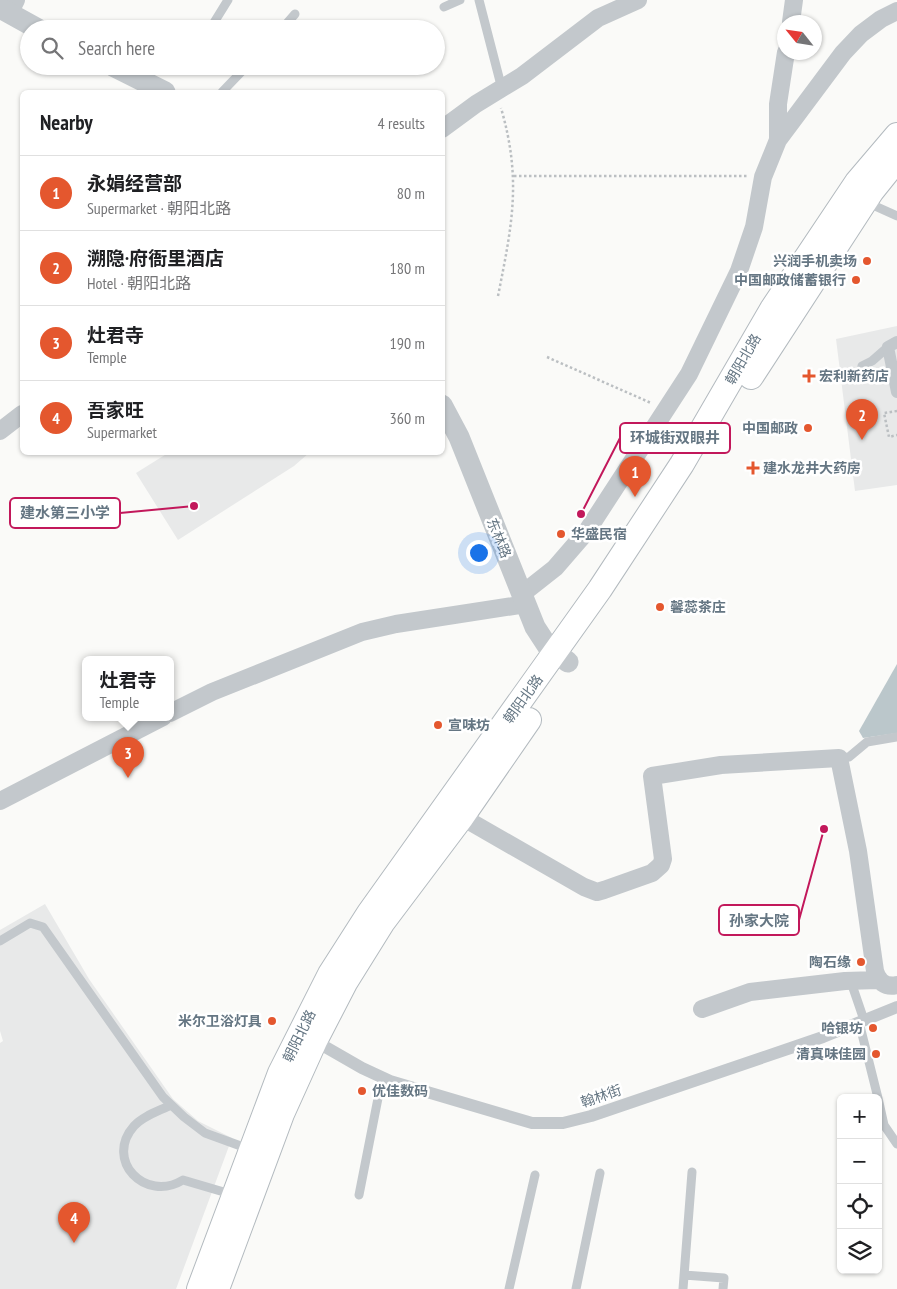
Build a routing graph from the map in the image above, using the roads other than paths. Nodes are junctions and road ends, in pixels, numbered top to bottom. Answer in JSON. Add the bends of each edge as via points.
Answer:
{"nodes":[{"id":1,"x":228,"y":0,"type":"edge"},
{"id":2,"x":460,"y":0,"type":"edge"},
{"id":3,"x":479,"y":0,"type":"edge"},
{"id":4,"x":638,"y":0,"type":"edge"},
{"id":5,"x":794,"y":0,"type":"edge"},
{"id":6,"x":8,"y":7,"type":"edge"},
{"id":7,"x":444,"y":8,"type":"dead end"},
{"id":8,"x":897,"y":11,"type":"edge"},
{"id":9,"x":295,"y":14,"type":"dead end"},
{"id":10,"x":792,"y":15,"type":"edge"},
{"id":11,"x":26,"y":20,"type":"edge"},
{"id":12,"x":216,"y":20,"type":"edge"},
{"id":13,"x":290,"y":20,"type":"edge"},
{"id":14,"x":785,"y":60,"type":"edge"},
{"id":15,"x":131,"y":75,"type":"edge"},
{"id":16,"x":238,"y":75,"type":"edge"},
{"id":17,"x":162,"y":90,"type":"edge"},
{"id":18,"x":224,"y":90,"type":"edge"},
{"id":19,"x":499,"y":90,"type":"junction"},
{"id":20,"x":445,"y":127,"type":"edge"},
{"id":21,"x":897,"y":135,"type":"edge"},
{"id":22,"x":778,"y":140,"type":"junction"},
{"id":23,"x":897,"y":160,"type":"edge"},
{"id":24,"x":866,"y":202,"type":"junction"},
{"id":25,"x":897,"y":216,"type":"edge"},
{"id":26,"x":893,"y":345,"type":"edge"},
{"id":27,"x":862,"y":366,"type":"dead end"},
{"id":28,"x":897,"y":392,"type":"edge"},
{"id":29,"x":445,"y":411,"type":"edge"},
{"id":30,"x":20,"y":415,"type":"edge"},
{"id":31,"x":0,"y":430,"type":"edge"},
{"id":32,"x":524,"y":599,"type":"junction"},
{"id":33,"x":562,"y":658,"type":"junction"},
{"id":34,"x":174,"y":711,"type":"edge"},
{"id":35,"x":156,"y":721,"type":"edge"},
{"id":36,"x":897,"y":737,"type":"edge"},
{"id":37,"x":839,"y":758,"type":"junction"},
{"id":38,"x":0,"y":801,"type":"edge"},
{"id":39,"x":462,"y":817,"type":"junction"},
{"id":40,"x":0,"y":941,"type":"edge"},
{"id":41,"x":878,"y":980,"type":"junction"},
{"id":42,"x":851,"y":982,"type":"junction"},
{"id":43,"x":897,"y":985,"type":"edge"},
{"id":44,"x":897,"y":1007,"type":"edge"},
{"id":45,"x":702,"y":1009,"type":"dead end"},
{"id":46,"x":862,"y":1021,"type":"junction"},
{"id":47,"x":315,"y":1041,"type":"junction"},
{"id":48,"x":382,"y":1078,"type":"junction"},
{"id":49,"x":877,"y":1094,"type":"edge"},
{"id":50,"x":171,"y":1105,"type":"junction"},
{"id":51,"x":882,"y":1116,"type":"edge"},
{"id":52,"x":897,"y":1144,"type":"edge"},
{"id":53,"x":250,"y":1150,"type":"junction"},
{"id":54,"x":692,"y":1172,"type":"dead end"},
{"id":55,"x":600,"y":1173,"type":"dead end"},
{"id":56,"x":535,"y":1175,"type":"dead end"},
{"id":57,"x":234,"y":1194,"type":"junction"},
{"id":58,"x":359,"y":1195,"type":"dead end"},
{"id":59,"x":684,"y":1275,"type":"junction"},
{"id":60,"x":199,"y":1289,"type":"edge"},
{"id":61,"x":217,"y":1289,"type":"edge"},
{"id":62,"x":509,"y":1289,"type":"edge"},
{"id":63,"x":576,"y":1289,"type":"edge"},
{"id":64,"x":683,"y":1289,"type":"edge"},
{"id":65,"x":723,"y":1289,"type":"edge"}],
"edges":[{"from":1,"to":12,"type":"lane"},
{"from":2,"to":7,"type":"lane"},
{"from":3,"to":19,"type":"lane"},
{"from":4,"to":19,"type":"street","via":[[598,18]]},
{"from":5,"to":10,"type":"street"},
{"from":6,"to":11,"type":"street"},
{"from":8,"to":22,"type":"street","via":[[881,19],[855,40]]},
{"from":9,"to":13,"type":"lane"},
{"from":14,"to":22,"type":"street","via":[[778,104]]},
{"from":15,"to":17,"type":"street"},
{"from":16,"to":18,"type":"lane"},
{"from":19,"to":20,"type":"street"},
{"from":21,"to":33,"type":"main road","name":"朝阳北路","via":[[869,165],[778,301]]},
{"from":22,"to":32,"type":"street","via":[[763,177],[754,226],[739,271],[703,348],[587,531]]},
{"from":23,"to":24,"type":"main road","name":"朝阳北路"},
{"from":24,"to":25,"type":"lane"},
{"from":24,"to":33,"type":"main road","name":"朝阳北路","via":[[787,319],[694,470]]},
{"from":26,"to":27,"type":"lane"},
{"from":26,"to":28,"type":"street"},
{"from":29,"to":32,"type":"street","name":"东林路","via":[[459,437]]},
{"from":30,"to":31,"type":"street"},
{"from":32,"to":33,"type":"street","name":"东林路","via":[[540,637]]},
{"from":32,"to":34,"type":"street","via":[[362,632],[212,692]]},
{"from":33,"to":39,"type":"main road","name":"朝阳北路"},
{"from":33,"to":53,"type":"main road","name":"朝阳北路","via":[[368,913],[330,974],[280,1073]]},
{"from":35,"to":38,"type":"street"},
{"from":36,"to":37,"type":"lane","via":[[867,742],[849,757]]},
{"from":37,"to":39,"type":"street","via":[[721,765],[652,776],[663,859],[661,866],[652,873],[597,892]]},
{"from":37,"to":41,"type":"street","via":[[858,850]]},
{"from":39,"to":47,"type":"main road","name":"朝阳北路","via":[[383,922],[345,983]]},
{"from":40,"to":50,"type":"lane","via":[[30,923],[43,927]]},
{"from":41,"to":42,"type":"street"},
{"from":41,"to":43,"type":"street","via":[[886,985]]},
{"from":42,"to":45,"type":"street","via":[[750,992]]},
{"from":42,"to":46,"type":"lane"},
{"from":44,"to":46,"type":"street","name":"翰林街"},
{"from":46,"to":48,"type":"street","name":"翰林街","via":[[591,1116],[552,1125],[532,1124]]},
{"from":46,"to":49,"type":"lane"},
{"from":47,"to":48,"type":"street","name":"翰林街"},
{"from":47,"to":61,"type":"main road","name":"朝阳北路","via":[[282,1114]]},
{"from":48,"to":58,"type":"lane"},
{"from":50,"to":53,"type":"lane","via":[[205,1133]]},
{"from":50,"to":57,"type":"lane","via":[[142,1119],[130,1130],[124,1160],[131,1173],[156,1187],[170,1186],[183,1180]]},
{"from":51,"to":52,"type":"lane"},
{"from":53,"to":57,"type":"main road","name":"朝阳北路"},
{"from":54,"to":59,"type":"lane"},
{"from":55,"to":63,"type":"lane"},
{"from":56,"to":62,"type":"lane"},
{"from":57,"to":60,"type":"main road","name":"朝阳北路"},
{"from":59,"to":64,"type":"lane"},
{"from":59,"to":65,"type":"lane","via":[[724,1278]]}]}
